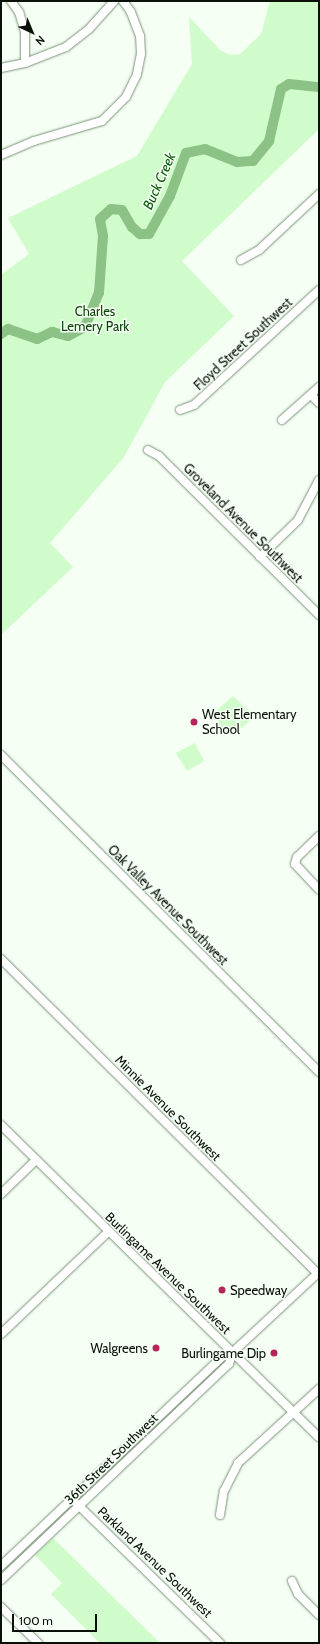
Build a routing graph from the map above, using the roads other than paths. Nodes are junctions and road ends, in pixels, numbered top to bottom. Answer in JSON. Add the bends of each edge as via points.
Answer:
{"nodes":[{"id":1,"x":11,"y":1,"type":"edge"},
{"id":2,"x":114,"y":1,"type":"edge"},
{"id":3,"x":123,"y":1,"type":"edge"},
{"id":4,"x":25,"y":63,"type":"junction"},
{"id":5,"x":1,"y":68,"type":"edge"},
{"id":6,"x":1,"y":154,"type":"edge"},
{"id":7,"x":318,"y":197,"type":"edge"},
{"id":8,"x":241,"y":260,"type":"dead end"},
{"id":9,"x":319,"y":290,"type":"edge"},
{"id":10,"x":319,"y":387,"type":"edge"},
{"id":11,"x":311,"y":395,"type":"junction"},
{"id":12,"x":319,"y":403,"type":"edge"},
{"id":13,"x":180,"y":410,"type":"dead end"},
{"id":14,"x":282,"y":420,"type":"dead end"},
{"id":15,"x":148,"y":450,"type":"dead end"},
{"id":16,"x":319,"y":480,"type":"edge"},
{"id":17,"x":260,"y":557,"type":"junction"},
{"id":18,"x":319,"y":616,"type":"edge"},
{"id":19,"x":1,"y":755,"type":"edge"},
{"id":20,"x":319,"y":836,"type":"edge"},
{"id":21,"x":319,"y":890,"type":"edge"},
{"id":22,"x":1,"y":959,"type":"edge"},
{"id":23,"x":319,"y":1072,"type":"edge"},
{"id":24,"x":1,"y":1125,"type":"edge"},
{"id":25,"x":36,"y":1160,"type":"junction"},
{"id":26,"x":1,"y":1194,"type":"edge"},
{"id":27,"x":108,"y":1232,"type":"junction"},
{"id":28,"x":318,"y":1272,"type":"edge"},
{"id":29,"x":1,"y":1334,"type":"edge"},
{"id":30,"x":233,"y":1352,"type":"junction"},
{"id":31,"x":319,"y":1389,"type":"edge"},
{"id":32,"x":173,"y":1403,"type":"junction"},
{"id":33,"x":293,"y":1412,"type":"junction"},
{"id":34,"x":159,"y":1429,"type":"junction"},
{"id":35,"x":319,"y":1437,"type":"edge"},
{"id":36,"x":72,"y":1499,"type":"junction"},
{"id":37,"x":79,"y":1506,"type":"junction"},
{"id":38,"x":220,"y":1515,"type":"dead end"},
{"id":39,"x":1,"y":1566,"type":"edge"},
{"id":40,"x":1,"y":1580,"type":"edge"},
{"id":41,"x":292,"y":1581,"type":"dead end"},
{"id":42,"x":1,"y":1607,"type":"edge"},
{"id":43,"x":319,"y":1615,"type":"edge"},
{"id":44,"x":38,"y":1643,"type":"edge"},
{"id":45,"x":220,"y":1643,"type":"edge"}],
"edges":[{"from":1,"to":4,"type":"street","via":[[19,12],[25,32]]},
{"from":2,"to":4,"type":"street","via":[[89,29],[66,47]]},
{"from":3,"to":6,"type":"street","via":[[131,12],[140,36],[141,54],[137,74],[126,97],[102,121],[34,141]]},
{"from":4,"to":5,"type":"street"},
{"from":7,"to":8,"type":"street","via":[[259,250]]},
{"from":9,"to":13,"type":"street","name":"Floyd Street Southwest","via":[[194,405]]},
{"from":10,"to":11,"type":"street"},
{"from":11,"to":12,"type":"street"},
{"from":11,"to":14,"type":"street"},
{"from":15,"to":17,"type":"street","name":"Groveland Avenue Southwest","via":[[159,456]]},
{"from":16,"to":17,"type":"street","via":[[298,520]]},
{"from":17,"to":18,"type":"street","name":"Groveland Avenue Southwest"},
{"from":19,"to":23,"type":"street","name":"Oak Valley Avenue Southwest"},
{"from":20,"to":21,"type":"street","via":[[296,861],[300,870]]},
{"from":22,"to":28,"type":"street","name":"Minnie Avenue Southwest"},
{"from":24,"to":25,"type":"street","name":"Burlingame Avenue Southwest"},
{"from":25,"to":26,"type":"street"},
{"from":25,"to":27,"type":"street","name":"Burlingame Avenue Southwest"},
{"from":27,"to":29,"type":"street"},
{"from":27,"to":30,"type":"street","name":"Burlingame Avenue Southwest"},
{"from":28,"to":30,"type":"street","name":"36th Street Southwest"},
{"from":30,"to":32,"type":"street","name":"36th Street Southwest","via":[[222,1357]]},
{"from":30,"to":33,"type":"street","name":"Burlingame Avenue Southwest"},
{"from":30,"to":34,"type":"street","name":"36th Street Southwest","via":[[228,1364]]},
{"from":31,"to":33,"type":"street"},
{"from":32,"to":34,"type":"street"},
{"from":32,"to":36,"type":"street","name":"36th Street Southwest"},
{"from":33,"to":35,"type":"street","name":"Burlingame Avenue Southwest"},
{"from":33,"to":38,"type":"street","via":[[233,1471],[224,1491]]},
{"from":34,"to":37,"type":"street","name":"36th Street Southwest"},
{"from":36,"to":37,"type":"street","name":"Parkland Avenue Southwest"},
{"from":36,"to":39,"type":"street","name":"36th Street Southwest"},
{"from":37,"to":40,"type":"street","name":"36th Street Southwest"},
{"from":37,"to":45,"type":"street","name":"Parkland Avenue Southwest"},
{"from":41,"to":43,"type":"street","via":[[298,1594]]},
{"from":42,"to":44,"type":"street"}]}
